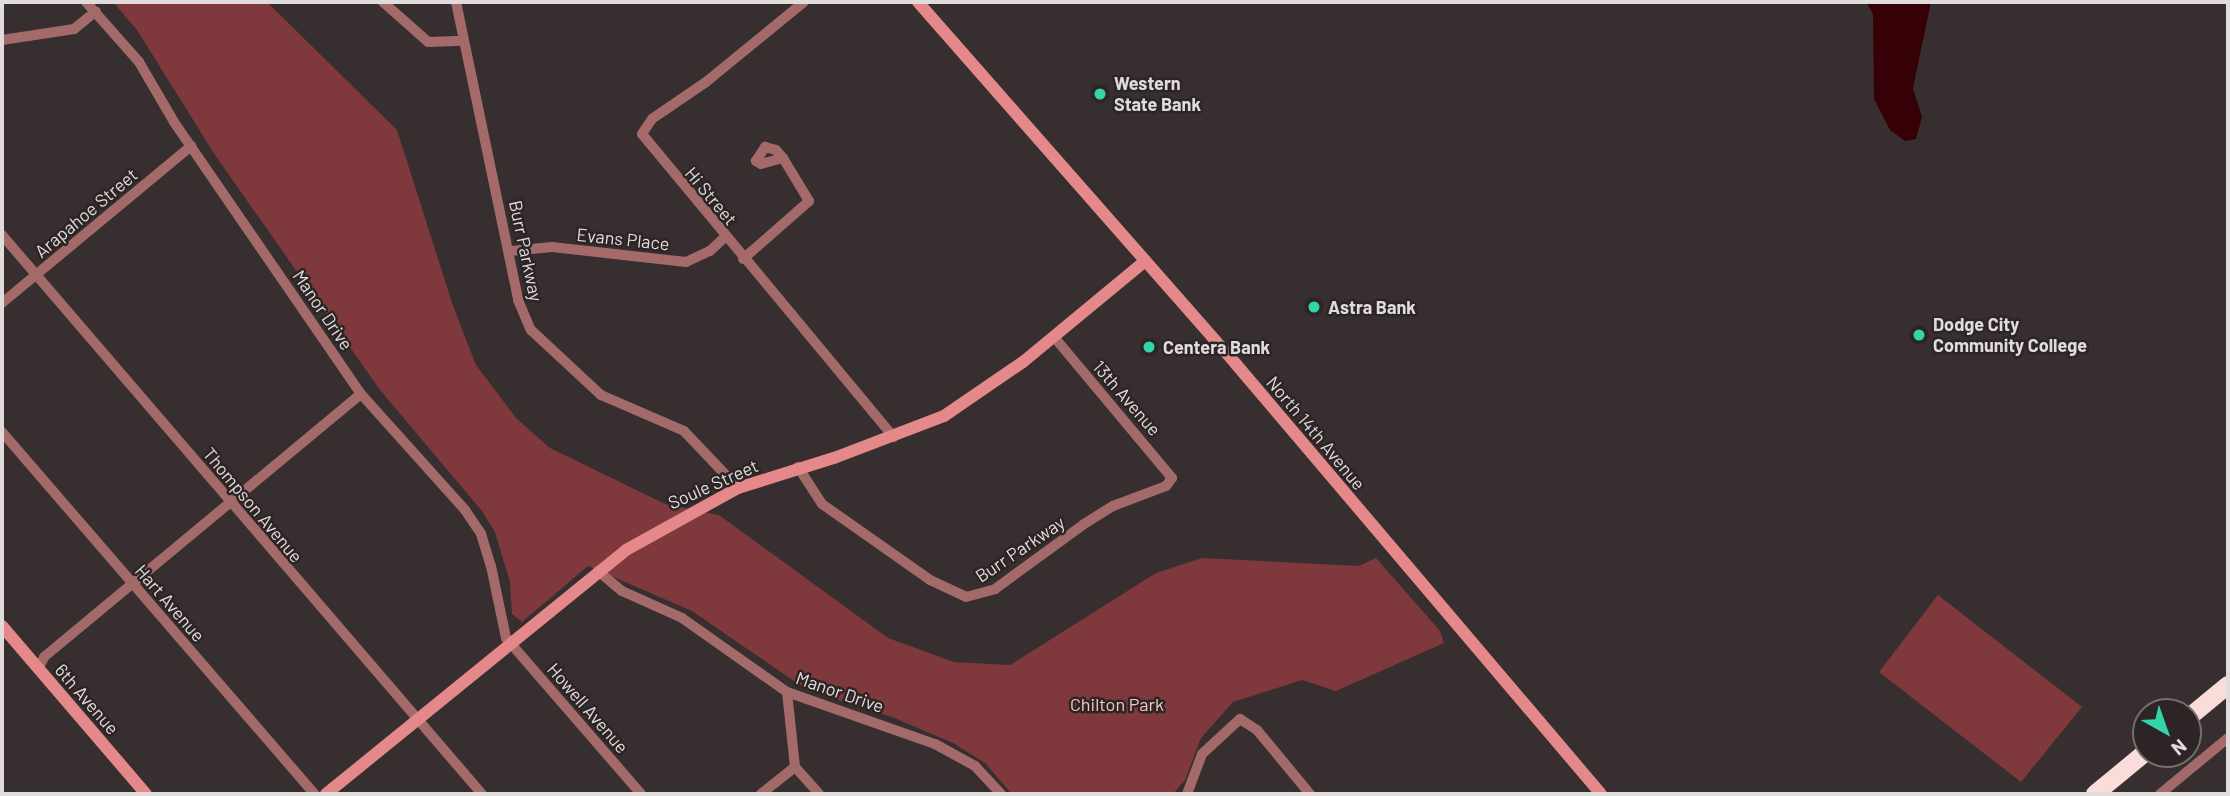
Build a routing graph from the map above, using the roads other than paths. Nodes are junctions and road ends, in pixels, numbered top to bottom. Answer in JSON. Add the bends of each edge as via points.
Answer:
{"nodes":[{"id":1,"x":86,"y":2,"type":"edge"},
{"id":2,"x":383,"y":2,"type":"edge"},
{"id":3,"x":456,"y":2,"type":"edge"},
{"id":4,"x":918,"y":2,"type":"edge"},
{"id":5,"x":797,"y":4,"type":"edge"},
{"id":6,"x":96,"y":11,"type":"junction"},
{"id":7,"x":2,"y":40,"type":"edge"},
{"id":8,"x":463,"y":41,"type":"junction"},
{"id":9,"x":191,"y":146,"type":"junction"},
{"id":10,"x":783,"y":158,"type":"dead end"},
{"id":11,"x":2,"y":235,"type":"edge"},
{"id":12,"x":725,"y":237,"type":"junction"},
{"id":13,"x":511,"y":251,"type":"junction"},
{"id":14,"x":743,"y":259,"type":"junction"},
{"id":15,"x":1145,"y":261,"type":"junction"},
{"id":16,"x":36,"y":275,"type":"junction"},
{"id":17,"x":2,"y":303,"type":"edge"},
{"id":18,"x":1054,"y":337,"type":"junction"},
{"id":19,"x":361,"y":394,"type":"junction"},
{"id":20,"x":2,"y":432,"type":"edge"},
{"id":21,"x":894,"y":437,"type":"junction"},
{"id":22,"x":798,"y":467,"type":"junction"},
{"id":23,"x":1170,"y":481,"type":"joint"},
{"id":24,"x":738,"y":488,"type":"junction"},
{"id":25,"x":231,"y":502,"type":"junction"},
{"id":26,"x":598,"y":571,"type":"junction"},
{"id":27,"x":132,"y":584,"type":"junction"},
{"id":28,"x":2,"y":626,"type":"edge"},
{"id":29,"x":510,"y":643,"type":"junction"},
{"id":30,"x":38,"y":668,"type":"junction"},
{"id":31,"x":2228,"y":685,"type":"edge"},
{"id":32,"x":787,"y":692,"type":"junction"},
{"id":33,"x":2202,"y":706,"type":"edge"},
{"id":34,"x":417,"y":720,"type":"junction"},
{"id":35,"x":2228,"y":738,"type":"edge"},
{"id":36,"x":2132,"y":764,"type":"edge"},
{"id":37,"x":795,"y":767,"type":"junction"},
{"id":38,"x":146,"y":794,"type":"edge"},
{"id":39,"x":314,"y":794,"type":"edge"},
{"id":40,"x":326,"y":794,"type":"edge"},
{"id":41,"x":482,"y":794,"type":"edge"},
{"id":42,"x":641,"y":794,"type":"edge"},
{"id":43,"x":761,"y":794,"type":"edge"},
{"id":44,"x":819,"y":794,"type":"edge"},
{"id":45,"x":1001,"y":794,"type":"edge"},
{"id":46,"x":1187,"y":794,"type":"edge"},
{"id":47,"x":1310,"y":794,"type":"edge"},
{"id":48,"x":1601,"y":794,"type":"edge"},
{"id":49,"x":2095,"y":794,"type":"edge"},
{"id":50,"x":2160,"y":794,"type":"edge"}],
"edges":[{"from":1,"to":6,"type":"street","name":"Manor Drive"},
{"from":2,"to":8,"type":"street","via":[[428,42]]},
{"from":3,"to":8,"type":"street","name":"Burr Parkway"},
{"from":4,"to":15,"type":"street","name":"North 14th Avenue"},
{"from":5,"to":12,"type":"street","name":"Hi Street","via":[[706,82],[652,119],[642,134]]},
{"from":6,"to":7,"type":"street","via":[[74,29]]},
{"from":6,"to":9,"type":"street","name":"Manor Drive","via":[[139,62]]},
{"from":8,"to":13,"type":"street","name":"Burr Parkway"},
{"from":9,"to":16,"type":"street","name":"Arapahoe Street"},
{"from":9,"to":19,"type":"street","name":"Manor Drive"},
{"from":10,"to":14,"type":"street","via":[[809,201]]},
{"from":11,"to":16,"type":"street","name":"Thompson Avenue"},
{"from":12,"to":13,"type":"street","name":"Evans Place","via":[[710,251],[685,262],[552,247]]},
{"from":12,"to":14,"type":"street","name":"Hi Street"},
{"from":13,"to":24,"type":"street","name":"Burr Parkway","via":[[519,300],[531,330],[601,395],[684,431]]},
{"from":14,"to":21,"type":"street","name":"Hi Street"},
{"from":15,"to":18,"type":"street","name":"Soule Street"},
{"from":15,"to":48,"type":"street","name":"North 14th Avenue"},
{"from":16,"to":17,"type":"street","name":"Arapahoe Street"},
{"from":16,"to":25,"type":"street","name":"Thompson Avenue"},
{"from":18,"to":21,"type":"street","name":"Soule Street","via":[[944,416]]},
{"from":18,"to":23,"type":"street","name":"13th Avenue","via":[[1171,474]]},
{"from":19,"to":25,"type":"street"},
{"from":19,"to":29,"type":"street","name":"Manor Drive","via":[[465,509],[481,534],[501,626]]},
{"from":20,"to":27,"type":"street","name":"Hart Avenue"},
{"from":21,"to":22,"type":"street","name":"Soule Street"},
{"from":22,"to":23,"type":"street","name":"Burr Parkway","via":[[822,504],[856,531],[930,580],[966,597],[995,589],[1084,524]]},
{"from":22,"to":24,"type":"street","name":"Soule Street"},
{"from":24,"to":26,"type":"street","name":"Soule Street","via":[[664,526]]},
{"from":25,"to":27,"type":"street"},
{"from":25,"to":34,"type":"street","name":"Thompson Avenue"},
{"from":26,"to":29,"type":"street","name":"Soule Street"},
{"from":26,"to":32,"type":"street","name":"Manor Drive","via":[[622,591],[693,625]]},
{"from":27,"to":30,"type":"street","via":[[44,657]]},
{"from":27,"to":39,"type":"street","name":"Hart Avenue"},
{"from":28,"to":30,"type":"street","name":"6th Avenue"},
{"from":29,"to":34,"type":"street","name":"Soule Street"},
{"from":29,"to":42,"type":"street","name":"Howell Avenue"},
{"from":30,"to":38,"type":"street","name":"6th Avenue"},
{"from":31,"to":33,"type":"highway"},
{"from":32,"to":37,"type":"street"},
{"from":32,"to":45,"type":"street","name":"Manor Drive","via":[[935,744],[975,766]]},
{"from":34,"to":40,"type":"street","name":"Soule Street"},
{"from":34,"to":41,"type":"street","name":"Thompson Avenue"},
{"from":35,"to":50,"type":"street"},
{"from":36,"to":49,"type":"highway"},
{"from":37,"to":43,"type":"street"},
{"from":37,"to":44,"type":"street"},
{"from":46,"to":47,"type":"street","via":[[1202,754],[1240,719],[1256,730]]}]}
